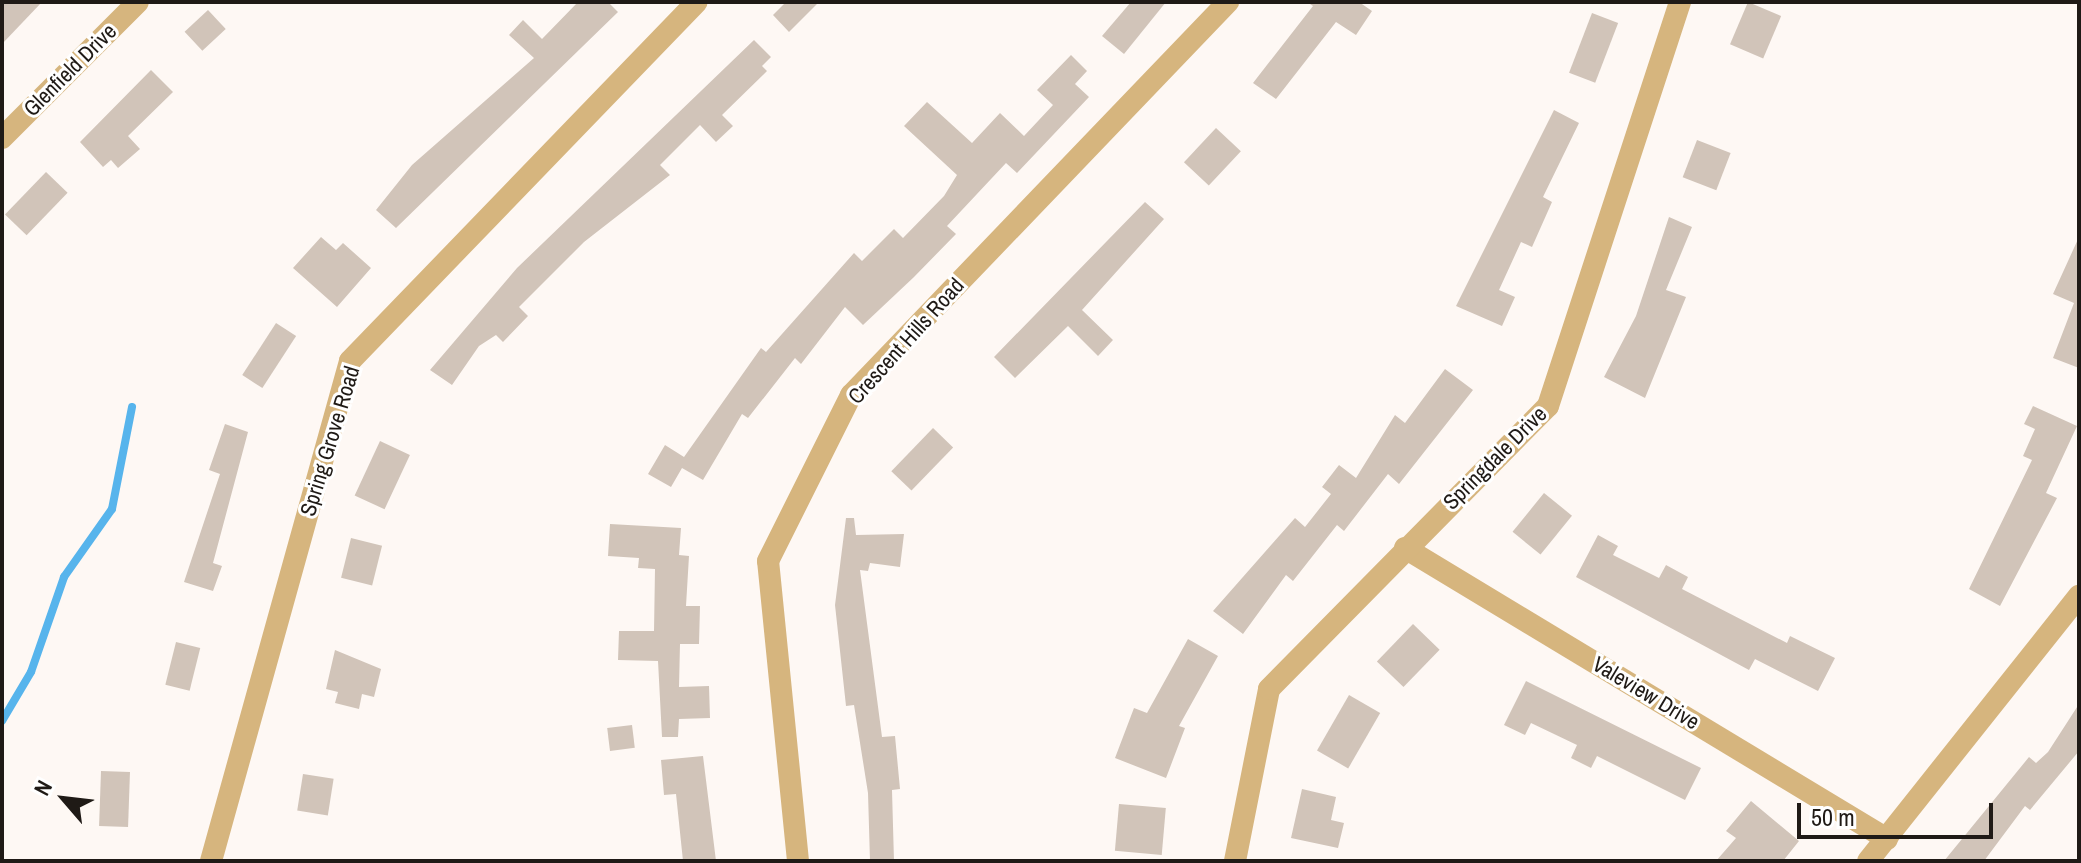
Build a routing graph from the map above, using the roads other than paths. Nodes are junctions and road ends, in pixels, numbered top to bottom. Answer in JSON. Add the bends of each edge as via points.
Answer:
{"nodes":[{"id":1,"x":138,"y":2,"type":"edge"},
{"id":2,"x":697,"y":2,"type":"edge"},
{"id":3,"x":1228,"y":2,"type":"edge"},
{"id":4,"x":1680,"y":2,"type":"edge"},
{"id":5,"x":2,"y":138,"type":"edge"},
{"id":6,"x":1405,"y":548,"type":"junction"},
{"id":7,"x":2079,"y":596,"type":"edge"},
{"id":8,"x":1887,"y":839,"type":"junction"},
{"id":9,"x":211,"y":861,"type":"edge"},
{"id":10,"x":798,"y":861,"type":"edge"},
{"id":11,"x":1235,"y":861,"type":"edge"},
{"id":12,"x":1868,"y":861,"type":"edge"}],
"edges":[{"from":1,"to":5,"type":"street","name":"Glenfield Drive"},
{"from":2,"to":9,"type":"street","name":"Spring Grove Road","via":[[350,361]]},
{"from":3,"to":10,"type":"street","name":"Crescent Hills Road","via":[[844,409],[768,561]]},
{"from":4,"to":6,"type":"street","name":"Springdale Drive","via":[[1548,406]]},
{"from":6,"to":8,"type":"street","name":"Valeview Drive"},
{"from":6,"to":11,"type":"street","name":"Springdale Drive","via":[[1269,689]]},
{"from":7,"to":8,"type":"street"},
{"from":8,"to":12,"type":"street"}]}
